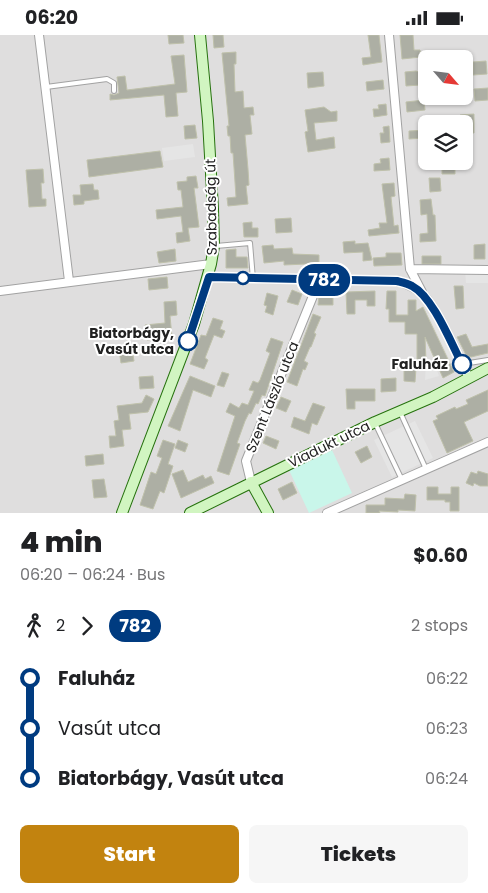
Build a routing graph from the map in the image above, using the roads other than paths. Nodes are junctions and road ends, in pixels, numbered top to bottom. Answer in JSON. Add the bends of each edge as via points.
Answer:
{"nodes":[{"id":1,"x":39,"y":35,"type":"edge"},
{"id":2,"x":200,"y":35,"type":"edge"},
{"id":3,"x":389,"y":35,"type":"edge"},
{"id":4,"x":46,"y":87,"type":"junction"},
{"id":5,"x":114,"y":91,"type":"dead end"},
{"id":6,"x":214,"y":246,"type":"junction"},
{"id":7,"x":211,"y":264,"type":"junction"},
{"id":8,"x":410,"y":269,"type":"junction"},
{"id":9,"x":488,"y":270,"type":"edge"},
{"id":10,"x":209,"y":277,"type":"junction"},
{"id":11,"x":253,"y":279,"type":"junction"},
{"id":12,"x":317,"y":280,"type":"junction"},
{"id":13,"x":69,"y":281,"type":"junction"},
{"id":14,"x":397,"y":281,"type":"junction"},
{"id":15,"x":0,"y":291,"type":"edge"},
{"id":16,"x":423,"y":295,"type":"junction"},
{"id":17,"x":488,"y":360,"type":"edge"},
{"id":18,"x":462,"y":364,"type":"junction"},
{"id":19,"x":488,"y":368,"type":"edge"},
{"id":20,"x":469,"y":378,"type":"junction"},
{"id":21,"x":399,"y":411,"type":"junction"},
{"id":22,"x":375,"y":422,"type":"junction"},
{"id":23,"x":488,"y":442,"type":"edge"},
{"id":24,"x":426,"y":469,"type":"junction"},
{"id":25,"x":402,"y":480,"type":"junction"},
{"id":26,"x":251,"y":482,"type":"junction"},
{"id":27,"x":122,"y":513,"type":"edge"},
{"id":28,"x":190,"y":513,"type":"edge"},
{"id":29,"x":268,"y":513,"type":"edge"},
{"id":30,"x":327,"y":513,"type":"edge"}],
"edges":[{"from":1,"to":4,"type":"street"},
{"from":2,"to":6,"type":"main road","name":"Szabadság út","via":[[209,131]]},
{"from":3,"to":8,"type":"street"},
{"from":4,"to":5,"type":"lane","via":[[107,79],[114,83]]},
{"from":4,"to":13,"type":"street"},
{"from":6,"to":7,"type":"main road","name":"Szabadság út"},
{"from":6,"to":11,"type":"lane","via":[[250,243]]},
{"from":7,"to":10,"type":"main road","name":"Szabadság út"},
{"from":7,"to":13,"type":"street"},
{"from":8,"to":9,"type":"street"},
{"from":8,"to":14,"type":"street"},
{"from":8,"to":16,"type":"street"},
{"from":10,"to":11,"type":"street"},
{"from":10,"to":27,"type":"main road","name":"Szabadság út"},
{"from":11,"to":12,"type":"street"},
{"from":12,"to":14,"type":"street"},
{"from":12,"to":26,"type":"street","name":"Szent László utca","via":[[246,461]]},
{"from":13,"to":15,"type":"street"},
{"from":14,"to":16,"type":"street","via":[[412,286]]},
{"from":16,"to":18,"type":"street","via":[[439,318]]},
{"from":17,"to":18,"type":"lane"},
{"from":18,"to":20,"type":"street"},
{"from":19,"to":20,"type":"main road","name":"Viadukt utca"},
{"from":20,"to":21,"type":"main road","name":"Viadukt utca"},
{"from":21,"to":22,"type":"main road","name":"Viadukt utca"},
{"from":21,"to":24,"type":"lane"},
{"from":22,"to":25,"type":"lane"},
{"from":22,"to":26,"type":"main road","name":"Viadukt utca"},
{"from":23,"to":24,"type":"street"},
{"from":24,"to":25,"type":"street"},
{"from":25,"to":30,"type":"street"},
{"from":26,"to":28,"type":"main road","name":"Viadukt utca"},
{"from":26,"to":29,"type":"main road","name":"Szent László utca"}]}
